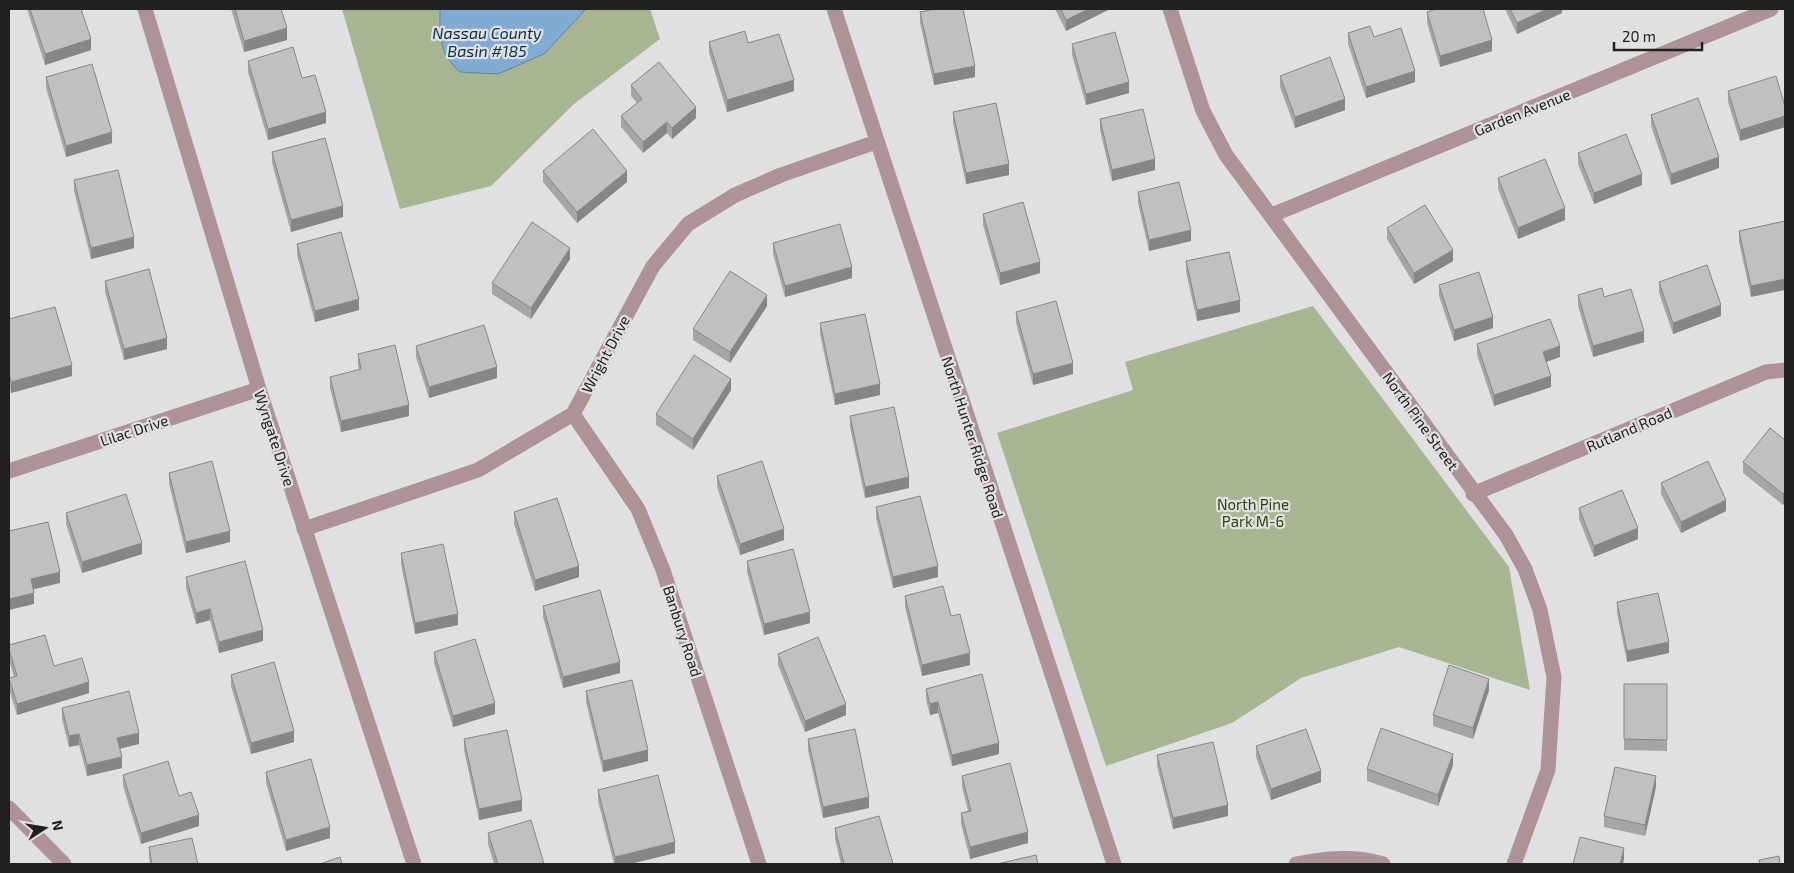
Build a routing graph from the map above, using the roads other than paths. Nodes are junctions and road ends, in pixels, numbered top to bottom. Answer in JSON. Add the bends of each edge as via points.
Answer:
{"nodes":[{"id":1,"x":145,"y":9,"type":"edge"},
{"id":2,"x":834,"y":9,"type":"edge"},
{"id":3,"x":1170,"y":9,"type":"edge"},
{"id":4,"x":1771,"y":9,"type":"edge"},
{"id":5,"x":876,"y":142,"type":"junction"},
{"id":6,"x":1272,"y":215,"type":"junction"},
{"id":7,"x":1785,"y":370,"type":"edge"},
{"id":8,"x":259,"y":389,"type":"junction"},
{"id":9,"x":573,"y":414,"type":"junction"},
{"id":10,"x":9,"y":471,"type":"edge"},
{"id":11,"x":1473,"y":494,"type":"junction"},
{"id":12,"x":304,"y":528,"type":"junction"},
{"id":13,"x":9,"y":808,"type":"edge"},
{"id":14,"x":64,"y":864,"type":"edge"},
{"id":15,"x":414,"y":864,"type":"edge"},
{"id":16,"x":759,"y":864,"type":"edge"},
{"id":17,"x":1114,"y":864,"type":"edge"},
{"id":18,"x":1296,"y":864,"type":"edge"},
{"id":19,"x":1383,"y":864,"type":"edge"},
{"id":20,"x":1514,"y":864,"type":"edge"}],
"edges":[{"from":1,"to":8,"type":"street","name":"Wyngate Drive"},
{"from":2,"to":5,"type":"street","name":"North Hunter Ridge Road"},
{"from":3,"to":6,"type":"street","name":"North Pine Street","via":[[1203,111],[1226,155]]},
{"from":4,"to":6,"type":"street","name":"Garden Avenue"},
{"from":5,"to":9,"type":"street","name":"Wright Drive","via":[[781,175],[736,195],[688,224],[653,266]]},
{"from":5,"to":17,"type":"street","name":"North Hunter Ridge Road"},
{"from":6,"to":11,"type":"street","name":"North Pine Street"},
{"from":7,"to":11,"type":"street","name":"Rutland Road","via":[[1766,372]]},
{"from":8,"to":10,"type":"street","name":"Lilac Drive"},
{"from":8,"to":12,"type":"street","name":"Wyngate Drive"},
{"from":9,"to":12,"type":"street","via":[[478,470]]},
{"from":9,"to":16,"type":"street","name":"Banbury Road","via":[[638,509],[663,570]]},
{"from":11,"to":20,"type":"street","name":"North Pine Street","via":[[1506,535],[1525,569],[1540,610],[1554,677],[1548,770]]},
{"from":12,"to":15,"type":"street","name":"Wyngate Drive"},
{"from":13,"to":14,"type":"street"},
{"from":18,"to":19,"type":"street","via":[[1329,857]]}]}
